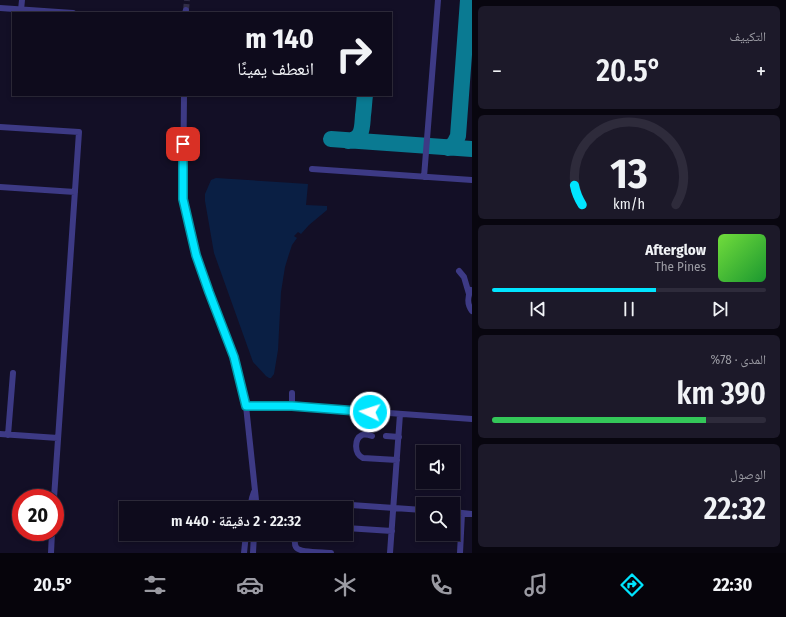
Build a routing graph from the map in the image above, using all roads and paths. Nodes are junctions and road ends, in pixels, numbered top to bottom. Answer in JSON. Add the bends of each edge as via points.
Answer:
{"nodes":[{"id":1,"x":22,"y":0,"type":"edge"},
{"id":2,"x":438,"y":0,"type":"edge"},
{"id":3,"x":0,"y":8,"type":"edge"},
{"id":4,"x":22,"y":10,"type":"junction"},
{"id":5,"x":56,"y":12,"type":"edge"},
{"id":6,"x":184,"y":96,"type":"edge"},
{"id":7,"x":0,"y":126,"type":"edge"},
{"id":8,"x":312,"y":169,"type":"dead end"},
{"id":9,"x":424,"y":177,"type":"junction"},
{"id":10,"x":472,"y":180,"type":"edge"},
{"id":11,"x":0,"y":187,"type":"edge"},
{"id":12,"x":75,"y":192,"type":"junction"},
{"id":13,"x":459,"y":270,"type":"dead end"},
{"id":14,"x":464,"y":277,"type":"junction"},
{"id":15,"x":472,"y":281,"type":"edge"},
{"id":16,"x":471,"y":292,"type":"edge"},
{"id":17,"x":472,"y":311,"type":"edge"},
{"id":18,"x":13,"y":373,"type":"dead end"},
{"id":19,"x":292,"y":393,"type":"dead end"},
{"id":20,"x":246,"y":406,"type":"junction"},
{"id":21,"x":292,"y":406,"type":"junction"},
{"id":22,"x":400,"y":414,"type":"junction"},
{"id":23,"x":472,"y":419,"type":"edge"},
{"id":24,"x":0,"y":434,"type":"edge"},
{"id":25,"x":8,"y":435,"type":"junction"},
{"id":26,"x":372,"y":436,"type":"dead end"},
{"id":27,"x":386,"y":436,"type":"dead end"},
{"id":28,"x":399,"y":437,"type":"junction"},
{"id":29,"x":58,"y":438,"type":"junction"},
{"id":30,"x":397,"y":460,"type":"junction"},
{"id":31,"x":55,"y":489,"type":"edge"},
{"id":32,"x":255,"y":490,"type":"junction"},
{"id":33,"x":251,"y":501,"type":"edge"},
{"id":34,"x":256,"y":501,"type":"edge"},
{"id":35,"x":353,"y":505,"type":"edge"},
{"id":36,"x":394,"y":507,"type":"junction"},
{"id":37,"x":416,"y":509,"type":"edge"},
{"id":38,"x":462,"y":513,"type":"joint"},
{"id":39,"x":472,"y":514,"type":"edge"},
{"id":40,"x":353,"y":528,"type":"edge"},
{"id":41,"x":392,"y":531,"type":"junction"},
{"id":42,"x":52,"y":541,"type":"edge"},
{"id":43,"x":245,"y":541,"type":"edge"},
{"id":44,"x":254,"y":541,"type":"edge"},
{"id":45,"x":295,"y":541,"type":"edge"},
{"id":46,"x":316,"y":552,"type":"edge"},
{"id":47,"x":51,"y":553,"type":"edge"},
{"id":48,"x":244,"y":553,"type":"edge"},
{"id":49,"x":253,"y":553,"type":"edge"},
{"id":50,"x":331,"y":553,"type":"edge"},
{"id":51,"x":390,"y":553,"type":"edge"},
{"id":52,"x":460,"y":553,"type":"edge"}],
"edges":[{"from":1,"to":4,"type":"lane"},
{"from":2,"to":9,"type":"lane"},
{"from":3,"to":4,"type":"lane"},
{"from":4,"to":5,"type":"lane"},
{"from":6,"to":20,"type":"lane","via":[[183,199],[196,255],[234,357]]},
{"from":7,"to":12,"type":"lane","via":[[79,132]]},
{"from":8,"to":9,"type":"lane"},
{"from":9,"to":10,"type":"lane"},
{"from":11,"to":12,"type":"lane"},
{"from":12,"to":29,"type":"lane"},
{"from":13,"to":14,"type":"lane"},
{"from":14,"to":15,"type":"lane"},
{"from":14,"to":16,"type":"lane"},
{"from":16,"to":17,"type":"lane","via":[[468,302]]},
{"from":18,"to":25,"type":"lane"},
{"from":19,"to":21,"type":"lane"},
{"from":20,"to":21,"type":"lane"},
{"from":20,"to":32,"type":"lane"},
{"from":21,"to":22,"type":"lane"},
{"from":22,"to":23,"type":"lane"},
{"from":22,"to":28,"type":"lane"},
{"from":24,"to":25,"type":"lane"},
{"from":25,"to":29,"type":"lane"},
{"from":26,"to":30,"type":"lane","via":[[358,438],[356,452],[359,456]]},
{"from":27,"to":28,"type":"lane"},
{"from":28,"to":30,"type":"lane"},
{"from":29,"to":31,"type":"lane"},
{"from":30,"to":36,"type":"lane"},
{"from":32,"to":33,"type":"lane"},
{"from":32,"to":34,"type":"lane"},
{"from":35,"to":36,"type":"lane"},
{"from":36,"to":37,"type":"lane"},
{"from":36,"to":41,"type":"lane"},
{"from":38,"to":39,"type":"lane"},
{"from":38,"to":52,"type":"lane"},
{"from":40,"to":41,"type":"lane"},
{"from":41,"to":51,"type":"lane"},
{"from":42,"to":47,"type":"lane"},
{"from":43,"to":48,"type":"lane"},
{"from":44,"to":49,"type":"lane"},
{"from":45,"to":46,"type":"lane","via":[[298,549]]},
{"from":46,"to":50,"type":"lane"}]}
